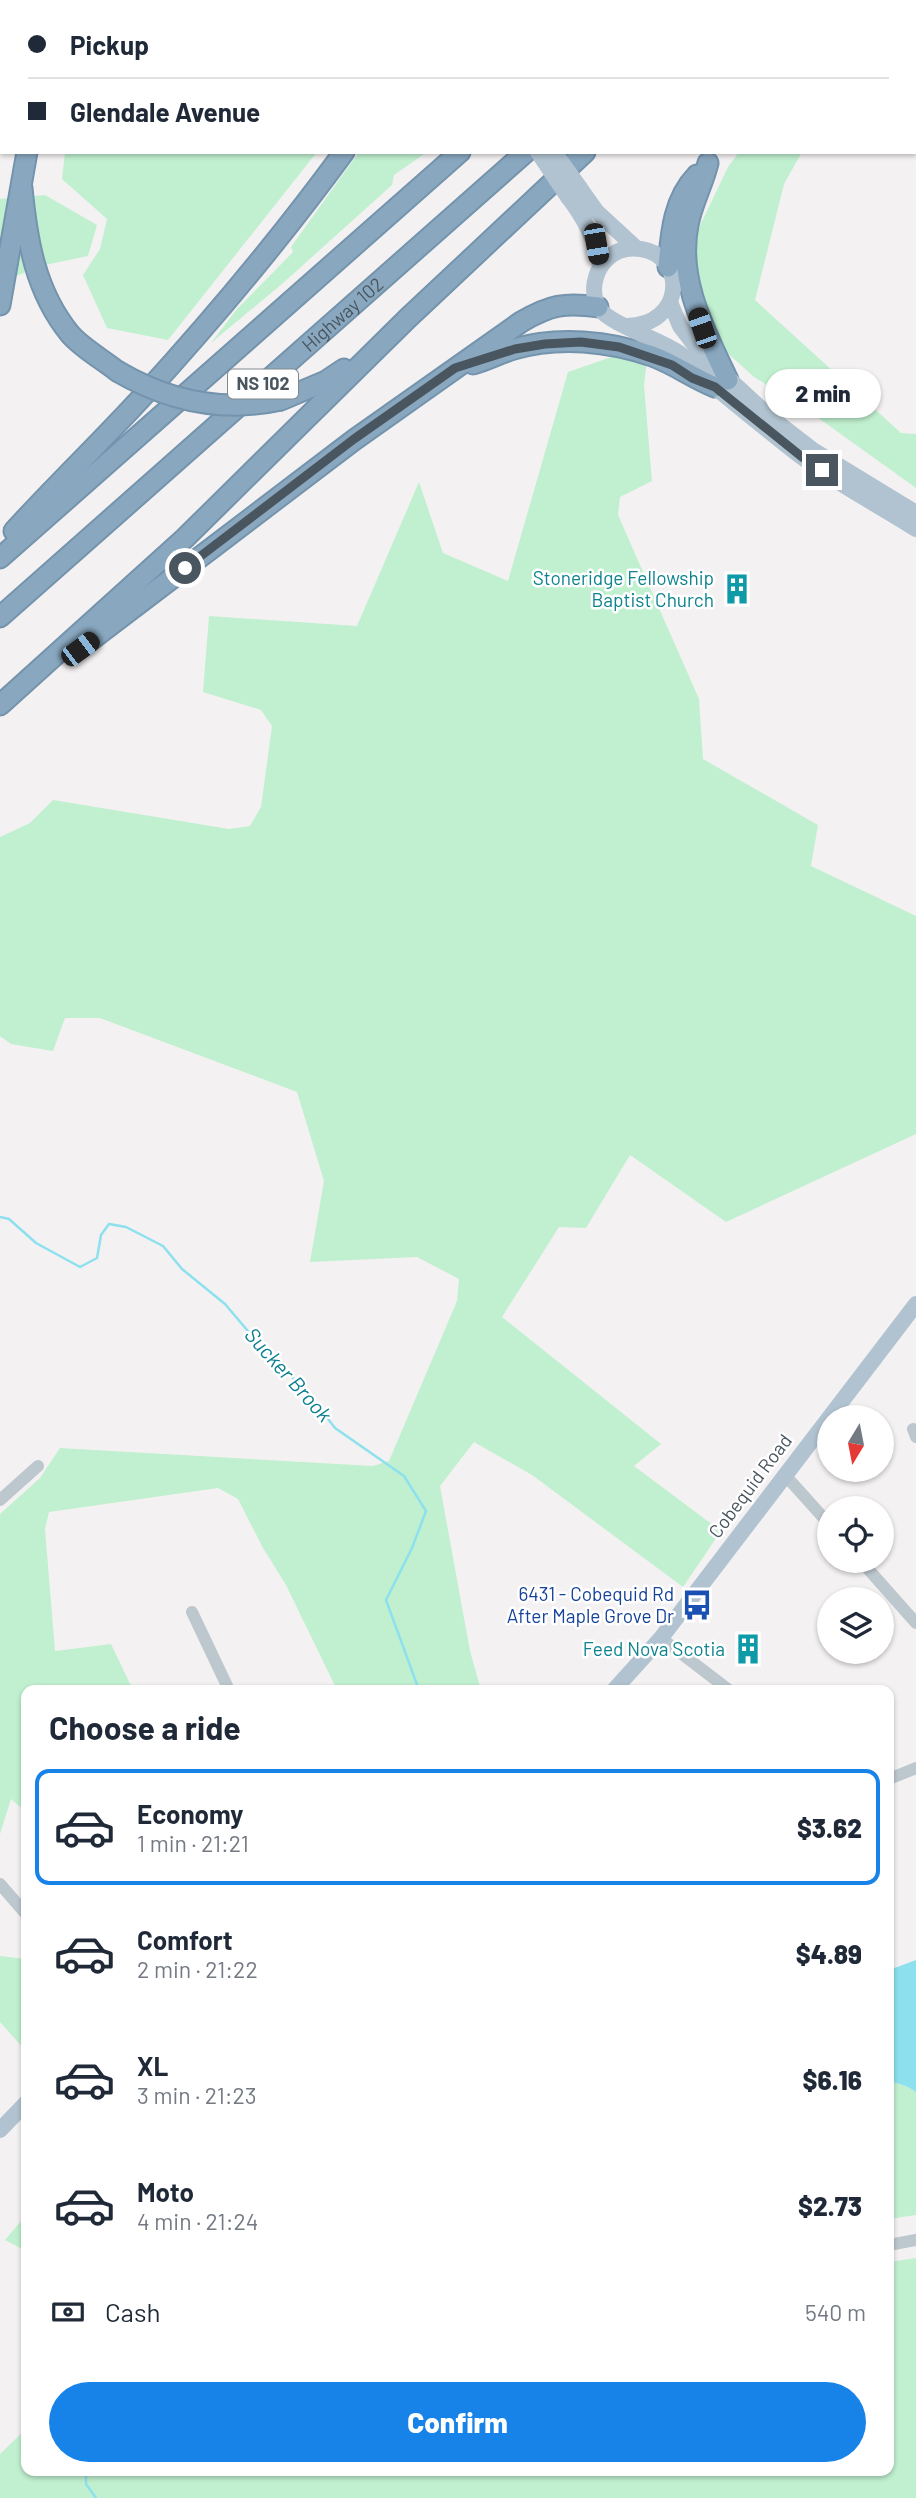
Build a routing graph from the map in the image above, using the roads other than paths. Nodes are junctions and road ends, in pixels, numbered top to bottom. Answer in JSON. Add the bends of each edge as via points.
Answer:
{"nodes":[{"id":1,"x":27,"y":154,"type":"edge"},
{"id":2,"x":343,"y":154,"type":"edge"},
{"id":3,"x":458,"y":154,"type":"edge"},
{"id":4,"x":524,"y":154,"type":"edge"},
{"id":5,"x":540,"y":154,"type":"edge"},
{"id":6,"x":555,"y":154,"type":"edge"},
{"id":7,"x":583,"y":154,"type":"edge"},
{"id":8,"x":712,"y":158,"type":"edge"},
{"id":9,"x":22,"y":187,"type":"junction"},
{"id":10,"x":574,"y":192,"type":"junction"},
{"id":11,"x":636,"y":248,"type":"junction"},
{"id":12,"x":600,"y":266,"type":"junction"},
{"id":13,"x":668,"y":267,"type":"junction"},
{"id":14,"x":670,"y":302,"type":"junction"},
{"id":15,"x":0,"y":305,"type":"edge"},
{"id":16,"x":598,"y":307,"type":"junction"},
{"id":17,"x":408,"y":318,"type":"junction"},
{"id":18,"x":628,"y":326,"type":"junction"},
{"id":19,"x":455,"y":368,"type":"junction"},
{"id":20,"x":722,"y":383,"type":"junction"},
{"id":21,"x":916,"y":513,"type":"edge"},
{"id":22,"x":916,"y":529,"type":"edge"},
{"id":23,"x":0,"y":545,"type":"edge"},
{"id":24,"x":0,"y":558,"type":"edge"},
{"id":25,"x":0,"y":617,"type":"edge"},
{"id":26,"x":0,"y":707,"type":"edge"},
{"id":27,"x":916,"y":1304,"type":"edge"},
{"id":28,"x":38,"y":1466,"type":"dead end"},
{"id":29,"x":785,"y":1475,"type":"junction"},
{"id":30,"x":0,"y":1500,"type":"edge"},
{"id":31,"x":817,"y":1511,"type":"edge"},
{"id":32,"x":872,"y":1573,"type":"edge"},
{"id":33,"x":192,"y":1612,"type":"dead end"},
{"id":34,"x":916,"y":1623,"type":"edge"},
{"id":35,"x":661,"y":1638,"type":"junction"},
{"id":36,"x":227,"y":1685,"type":"edge"},
{"id":37,"x":619,"y":1685,"type":"edge"},
{"id":38,"x":722,"y":1685,"type":"edge"},
{"id":39,"x":916,"y":1769,"type":"edge"},
{"id":40,"x":894,"y":1777,"type":"edge"},
{"id":41,"x":0,"y":1884,"type":"edge"},
{"id":42,"x":21,"y":1908,"type":"edge"},
{"id":43,"x":21,"y":2108,"type":"edge"},
{"id":44,"x":0,"y":2130,"type":"edge"},
{"id":45,"x":916,"y":2240,"type":"edge"},
{"id":46,"x":894,"y":2244,"type":"edge"}],
"edges":[{"from":1,"to":9,"type":"highway"},
{"from":2,"to":23,"type":"highway","via":[[229,298],[142,397]]},
{"from":3,"to":24,"type":"highway","number":"NS 102"},
{"from":4,"to":25,"type":"highway","name":"Highway 102","number":"NS 102"},
{"from":5,"to":10,"type":"main road","bridge":true},
{"from":6,"to":10,"type":"main road","bridge":true},
{"from":7,"to":17,"type":"highway"},
{"from":8,"to":13,"type":"highway","via":[[677,205]]},
{"from":8,"to":20,"type":"highway","via":[[688,224],[685,257],[692,298]]},
{"from":9,"to":15,"type":"highway"},
{"from":9,"to":17,"type":"highway","bridge":true,"via":[[30,251],[45,293],[71,335],[140,385],[219,406],[281,400],[347,368]]},
{"from":10,"to":11,"type":"main road"},
{"from":10,"to":12,"type":"main road","via":[[596,244]]},
{"from":11,"to":12,"type":"main road","via":[[619,250]]},
{"from":11,"to":13,"type":"main road","via":[[656,255]]},
{"from":12,"to":16,"type":"main road","via":[[594,291]]},
{"from":13,"to":14,"type":"main road","via":[[673,289]]},
{"from":14,"to":18,"type":"main road","via":[[653,321]]},
{"from":14,"to":20,"type":"main road","via":[[686,334]]},
{"from":16,"to":18,"type":"main road"},
{"from":16,"to":19,"type":"highway","via":[[560,304],[543,309]]},
{"from":17,"to":26,"type":"highway","via":[[185,538]]},
{"from":18,"to":20,"type":"main road","via":[[682,354]]},
{"from":19,"to":20,"type":"highway","via":[[515,349],[581,342],[652,356],[692,378]]},
{"from":19,"to":26,"type":"highway"},
{"from":20,"to":21,"type":"main road","via":[[813,450]]},
{"from":20,"to":22,"type":"main road","via":[[802,457]]},
{"from":27,"to":29,"type":"main road","name":"Cobequid Road"},
{"from":28,"to":30,"type":"street"},
{"from":29,"to":31,"type":"street"},
{"from":29,"to":35,"type":"main road","name":"Cobequid Road"},
{"from":32,"to":34,"type":"street"},
{"from":33,"to":36,"type":"street"},
{"from":35,"to":37,"type":"main road","name":"Cobequid Road"},
{"from":35,"to":38,"type":"street"},
{"from":39,"to":40,"type":"street"},
{"from":41,"to":42,"type":"street"},
{"from":43,"to":44,"type":"main road"},
{"from":45,"to":46,"type":"street"}]}
